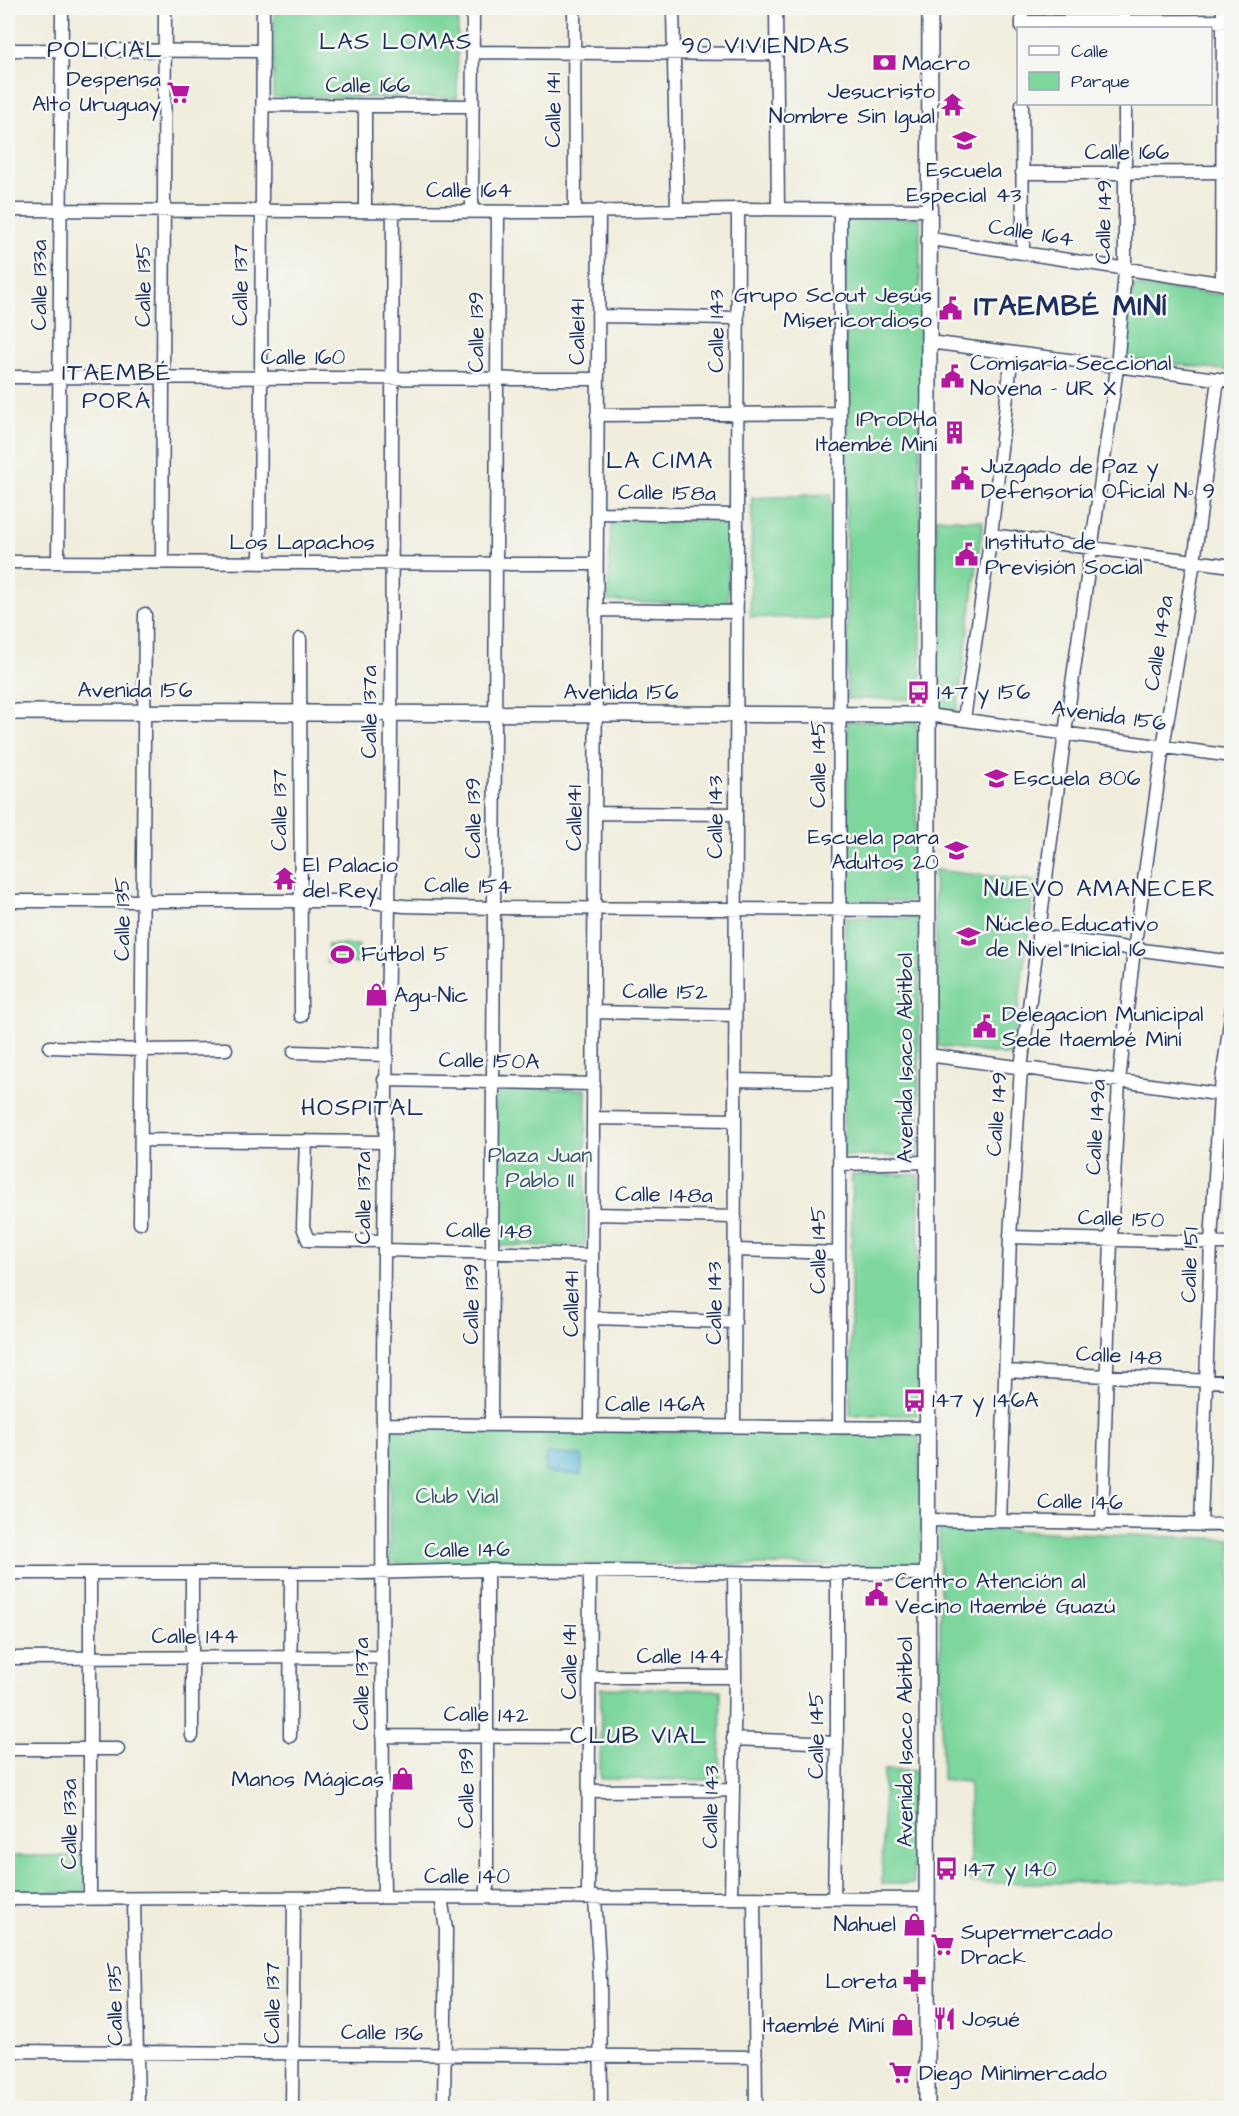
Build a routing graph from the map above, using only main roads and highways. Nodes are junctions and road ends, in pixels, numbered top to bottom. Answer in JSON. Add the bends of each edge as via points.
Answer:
{"nodes":[{"id":1,"x":930,"y":8,"type":"edge"},
{"id":2,"x":8,"y":712,"type":"edge"},
{"id":3,"x":928,"y":715,"type":"junction"},
{"id":4,"x":927,"y":2109,"type":"edge"}],
"edges":[{"from":1,"to":3,"type":"main road","name":"Avenida Isaco Abitbol"},
{"from":2,"to":3,"type":"main road","name":"Avenida 156"},
{"from":3,"to":4,"type":"main road","name":"Avenida Isaco Abitbol"}]}
